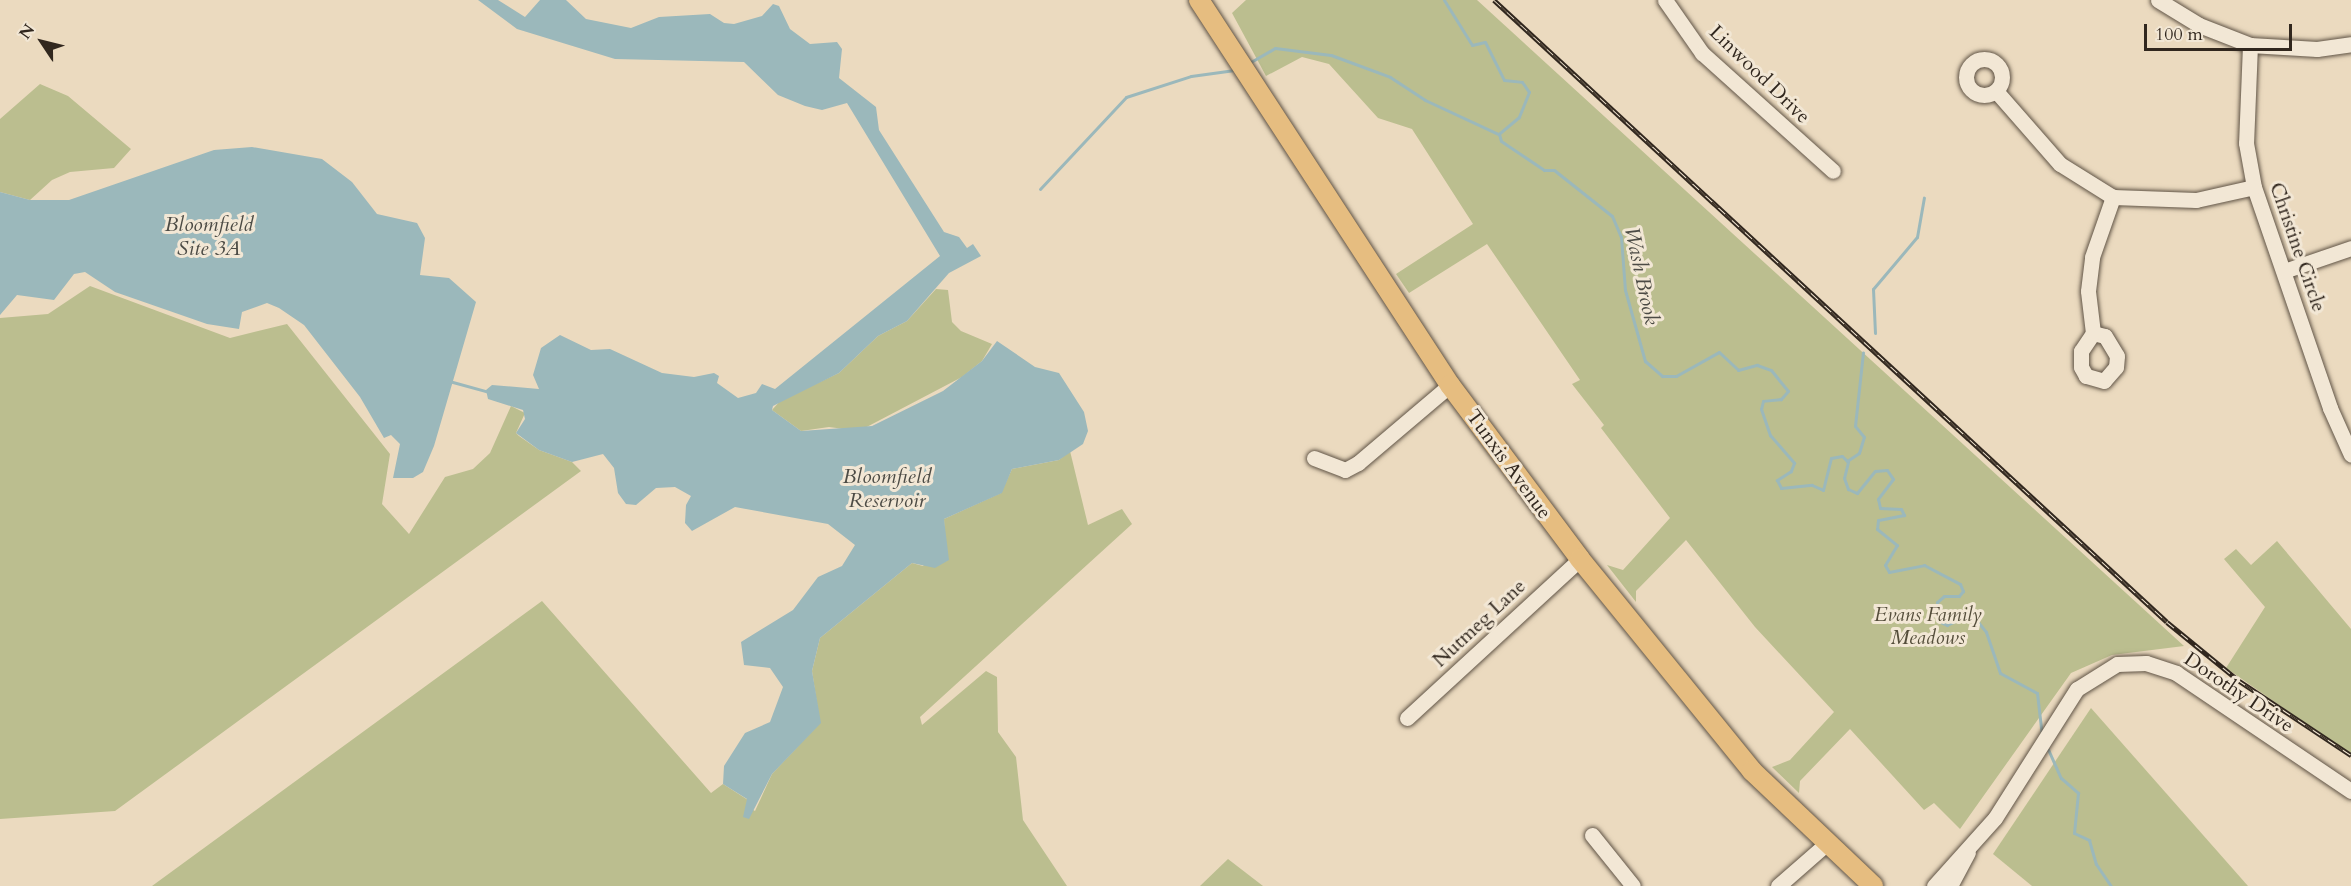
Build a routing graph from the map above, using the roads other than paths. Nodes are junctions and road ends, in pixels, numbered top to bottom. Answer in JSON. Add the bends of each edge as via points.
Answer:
{"nodes":[{"id":1,"x":1199,"y":0,"type":"edge"},
{"id":2,"x":1665,"y":0,"type":"edge"},
{"id":3,"x":2158,"y":0,"type":"edge"},
{"id":4,"x":2351,"y":44,"type":"edge"},
{"id":5,"x":2250,"y":45,"type":"junction"},
{"id":6,"x":1996,"y":91,"type":"dead end"},
{"id":7,"x":1833,"y":171,"type":"dead end"},
{"id":8,"x":2254,"y":187,"type":"junction"},
{"id":9,"x":2113,"y":197,"type":"junction"},
{"id":10,"x":2351,"y":248,"type":"edge"},
{"id":11,"x":2284,"y":271,"type":"junction"},
{"id":12,"x":2093,"y":333,"type":"dead end"},
{"id":13,"x":1450,"y":385,"type":"junction"},
{"id":14,"x":2351,"y":455,"type":"edge"},
{"id":15,"x":1314,"y":458,"type":"dead end"},
{"id":16,"x":1580,"y":559,"type":"junction"},
{"id":17,"x":1407,"y":718,"type":"dead end"},
{"id":18,"x":2351,"y":791,"type":"edge"},
{"id":19,"x":1592,"y":836,"type":"dead end"},
{"id":20,"x":1826,"y":844,"type":"junction"},
{"id":21,"x":1970,"y":850,"type":"junction"},
{"id":22,"x":1633,"y":886,"type":"edge"},
{"id":23,"x":1778,"y":886,"type":"edge"},
{"id":24,"x":1873,"y":886,"type":"edge"},
{"id":25,"x":1934,"y":886,"type":"edge"},
{"id":26,"x":1950,"y":886,"type":"edge"}],
"edges":[{"from":1,"to":13,"type":"main road","name":"Tunxis Avenue"},
{"from":2,"to":7,"type":"street","name":"Linwood Drive","via":[[1702,52]]},
{"from":3,"to":5,"type":"street","via":[[2199,25]]},
{"from":4,"to":5,"type":"street","via":[[2317,49]]},
{"from":5,"to":8,"type":"street","name":"Christine Circle","via":[[2245,115]]},
{"from":6,"to":9,"type":"street","via":[[2060,164]]},
{"from":8,"to":9,"type":"street","via":[[2196,200]]},
{"from":8,"to":11,"type":"street","name":"Christine Circle"},
{"from":9,"to":12,"type":"street","via":[[2092,257],[2088,291]]},
{"from":10,"to":11,"type":"street"},
{"from":11,"to":14,"type":"street","name":"Christine Circle","via":[[2330,408]]},
{"from":13,"to":15,"type":"street","via":[[1345,470]]},
{"from":13,"to":16,"type":"main road","name":"Tunxis Avenue"},
{"from":16,"to":17,"type":"street","name":"Nutmeg Lane"},
{"from":16,"to":20,"type":"main road","name":"Tunxis Avenue","via":[[1717,731]]},
{"from":18,"to":21,"type":"street","name":"Dorothy Drive","via":[[2176,673],[2146,663],[2117,664],[2089,678]]},
{"from":19,"to":22,"type":"street"},
{"from":20,"to":23,"type":"street"},
{"from":20,"to":24,"type":"main road","name":"Tunxis Avenue"},
{"from":21,"to":25,"type":"street","name":"Dorothy Drive"},
{"from":21,"to":26,"type":"street","name":"Dorothy Drive"}]}
